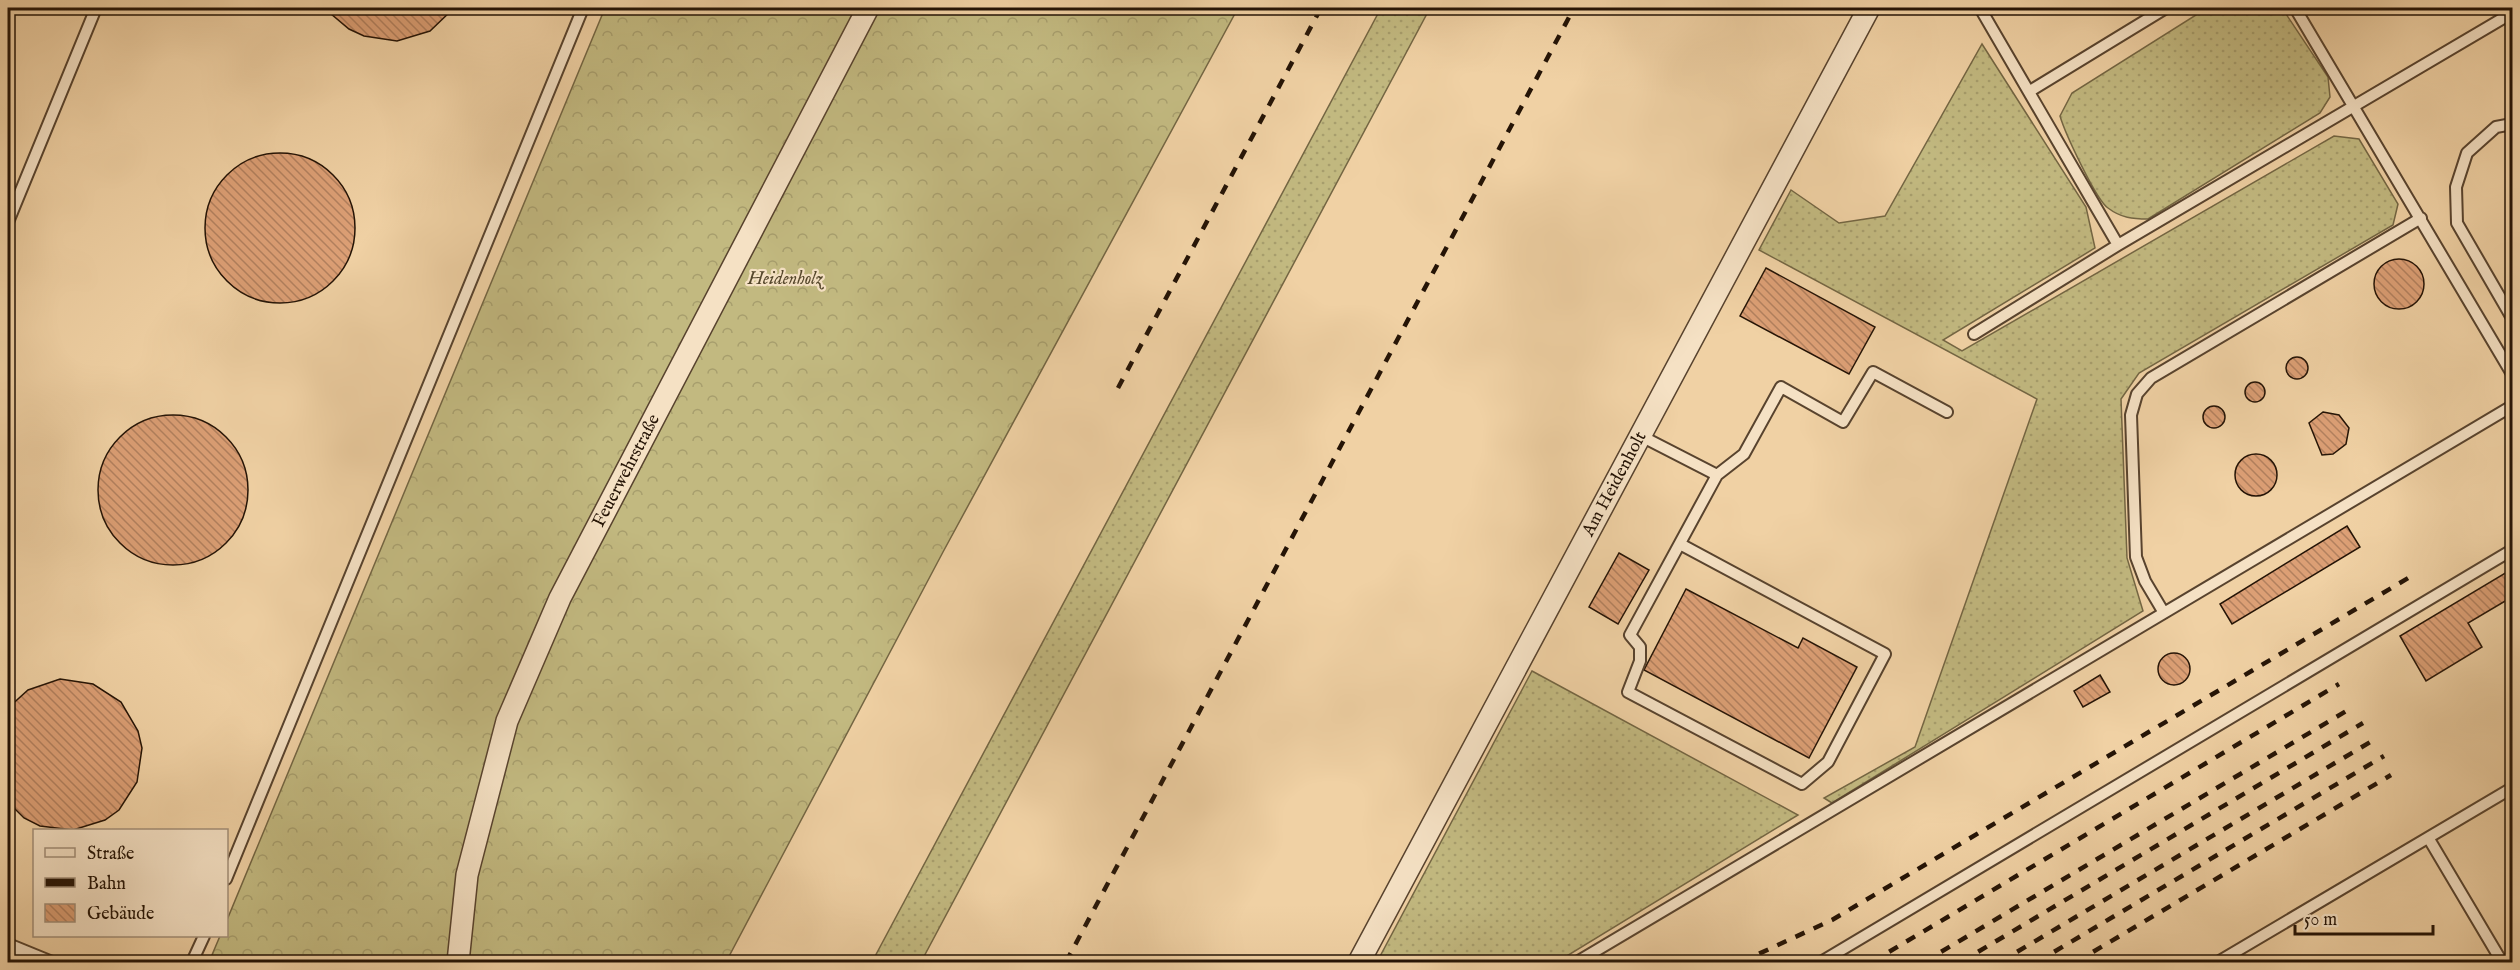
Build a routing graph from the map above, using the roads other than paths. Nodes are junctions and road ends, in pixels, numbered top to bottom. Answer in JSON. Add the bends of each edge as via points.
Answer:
{"nodes":[{"id":1,"x":96,"y":8,"type":"edge"},
{"id":2,"x":584,"y":8,"type":"edge"},
{"id":3,"x":868,"y":8,"type":"edge"},
{"id":4,"x":1869,"y":8,"type":"edge"},
{"id":5,"x":1980,"y":8,"type":"edge"},
{"id":6,"x":2166,"y":8,"type":"edge"},
{"id":7,"x":2295,"y":8,"type":"edge"},
{"id":8,"x":2512,"y":13,"type":"edge"},
{"id":9,"x":2030,"y":91,"type":"junction"},
{"id":10,"x":2353,"y":108,"type":"junction"},
{"id":11,"x":2512,"y":124,"type":"edge"},
{"id":12,"x":2421,"y":218,"type":"junction"},
{"id":13,"x":8,"y":222,"type":"edge"},
{"id":14,"x":2118,"y":244,"type":"junction"},
{"id":15,"x":2512,"y":318,"type":"edge"},
{"id":16,"x":1974,"y":334,"type":"dead end"},
{"id":17,"x":2512,"y":374,"type":"edge"},
{"id":18,"x":2512,"y":406,"type":"edge"},
{"id":19,"x":1947,"y":412,"type":"dead end"},
{"id":20,"x":1641,"y":436,"type":"junction"},
{"id":21,"x":1718,"y":475,"type":"junction"},
{"id":22,"x":1680,"y":543,"type":"junction"},
{"id":23,"x":2512,"y":550,"type":"edge"},
{"id":24,"x":2164,"y":613,"type":"junction"},
{"id":25,"x":2512,"y":788,"type":"edge"},
{"id":26,"x":2429,"y":839,"type":"junction"},
{"id":27,"x":228,"y":874,"type":"edge"},
{"id":28,"x":204,"y":937,"type":"edge"},
{"id":29,"x":8,"y":944,"type":"edge"},
{"id":30,"x":19,"y":949,"type":"junction"},
{"id":31,"x":14,"y":963,"type":"edge"},
{"id":32,"x":52,"y":963,"type":"edge"},
{"id":33,"x":192,"y":963,"type":"edge"},
{"id":34,"x":458,"y":963,"type":"edge"},
{"id":35,"x":1359,"y":963,"type":"edge"},
{"id":36,"x":1578,"y":963,"type":"edge"},
{"id":37,"x":1821,"y":963,"type":"edge"},
{"id":38,"x":2218,"y":963,"type":"edge"},
{"id":39,"x":2502,"y":963,"type":"edge"}],
"edges":[{"from":1,"to":13,"type":"lane"},
{"from":2,"to":27,"type":"lane"},
{"from":3,"to":34,"type":"street","name":"Feuerwehrstraße","via":[[560,598],[507,720],[467,875]]},
{"from":4,"to":20,"type":"street","name":"Am Heidenholt"},
{"from":5,"to":9,"type":"lane"},
{"from":6,"to":9,"type":"lane"},
{"from":7,"to":10,"type":"lane"},
{"from":8,"to":10,"type":"lane"},
{"from":9,"to":14,"type":"lane"},
{"from":10,"to":12,"type":"lane"},
{"from":10,"to":14,"type":"lane"},
{"from":11,"to":15,"type":"lane","via":[[2496,127],[2467,153],[2456,187],[2457,223]]},
{"from":12,"to":17,"type":"lane"},
{"from":12,"to":24,"type":"lane","via":[[2151,378],[2138,394],[2131,415],[2136,557]]},
{"from":14,"to":16,"type":"lane"},
{"from":18,"to":24,"type":"lane"},
{"from":19,"to":21,"type":"lane","via":[[1873,372],[1843,422],[1781,387],[1744,454]]},
{"from":20,"to":21,"type":"lane"},
{"from":20,"to":35,"type":"street","name":"Am Heidenholt"},
{"from":21,"to":22,"type":"lane"},
{"from":22,"to":22,"type":"lane","via":[[1886,654],[1828,762],[1802,784],[1628,692],[1640,661],[1640,647],[1630,635]]},
{"from":23,"to":37,"type":"lane"},
{"from":24,"to":36,"type":"lane"},
{"from":25,"to":26,"type":"lane"},
{"from":26,"to":38,"type":"lane"},
{"from":26,"to":39,"type":"lane"},
{"from":28,"to":33,"type":"lane"},
{"from":29,"to":30,"type":"lane"},
{"from":30,"to":31,"type":"lane"},
{"from":30,"to":32,"type":"lane"}]}
